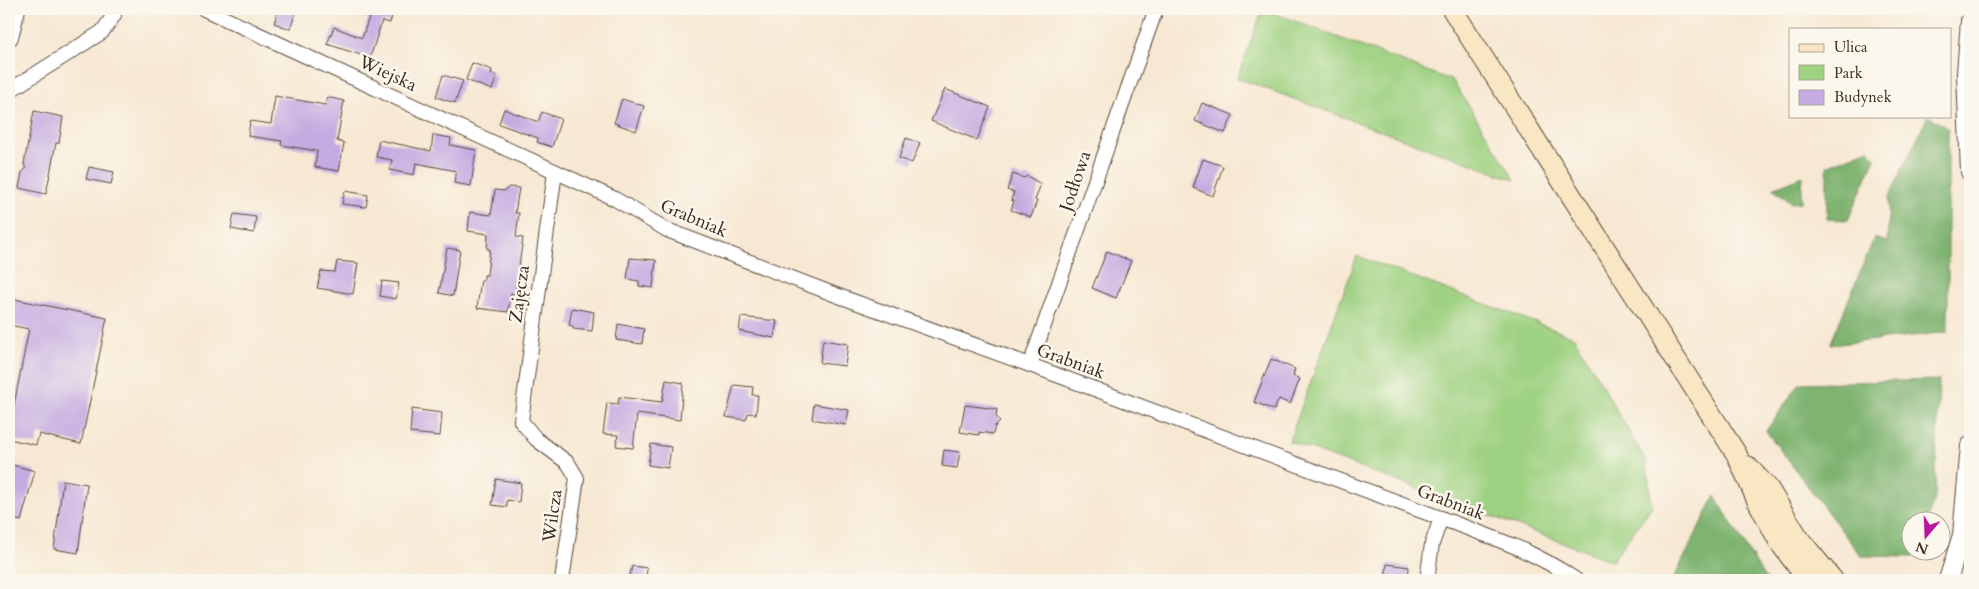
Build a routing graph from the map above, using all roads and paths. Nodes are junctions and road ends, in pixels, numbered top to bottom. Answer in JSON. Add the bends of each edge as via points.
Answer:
{"nodes":[{"id":1,"x":16,"y":9,"type":"edge"},
{"id":2,"x":115,"y":9,"type":"edge"},
{"id":3,"x":204,"y":9,"type":"edge"},
{"id":4,"x":1156,"y":9,"type":"edge"},
{"id":5,"x":1452,"y":9,"type":"edge"},
{"id":6,"x":1970,"y":21,"type":"edge"},
{"id":7,"x":9,"y":37,"type":"edge"},
{"id":8,"x":9,"y":91,"type":"edge"},
{"id":9,"x":555,"y":172,"type":"junction"},
{"id":10,"x":1970,"y":172,"type":"edge"},
{"id":11,"x":1030,"y":365,"type":"junction"},
{"id":12,"x":521,"y":421,"type":"joint"},
{"id":13,"x":1970,"y":446,"type":"edge"},
{"id":14,"x":1737,"y":455,"type":"junction"},
{"id":15,"x":1441,"y":518,"type":"junction"},
{"id":16,"x":1946,"y":577,"type":"edge"},
{"id":17,"x":562,"y":580,"type":"edge"},
{"id":18,"x":1427,"y":580,"type":"edge"},
{"id":19,"x":1576,"y":580,"type":"edge"},
{"id":20,"x":1808,"y":580,"type":"edge"},
{"id":21,"x":1833,"y":580,"type":"edge"}],
"edges":[{"from":1,"to":7,"type":"street"},
{"from":2,"to":8,"type":"street","via":[[102,32]]},
{"from":3,"to":9,"type":"street","name":"Wiejska"},
{"from":4,"to":11,"type":"street","name":"Jodłowa"},
{"from":5,"to":14,"type":"main road"},
{"from":6,"to":10,"type":"street","via":[[1966,73]]},
{"from":9,"to":11,"type":"street","name":"Grabniak","via":[[615,199],[667,230]]},
{"from":9,"to":12,"type":"street","name":"Zajęcza"},
{"from":11,"to":15,"type":"street","name":"Grabniak"},
{"from":12,"to":17,"type":"street","name":"Wilcza","via":[[536,439],[568,463],[577,478]]},
{"from":13,"to":16,"type":"street","via":[[1962,535]]},
{"from":14,"to":20,"type":"main road","via":[[1780,543]]},
{"from":14,"to":21,"type":"main road","via":[[1768,488],[1800,540]]},
{"from":15,"to":18,"type":"street","via":[[1432,544]]},
{"from":15,"to":19,"type":"street","name":"Grabniak","via":[[1529,552]]}]}
